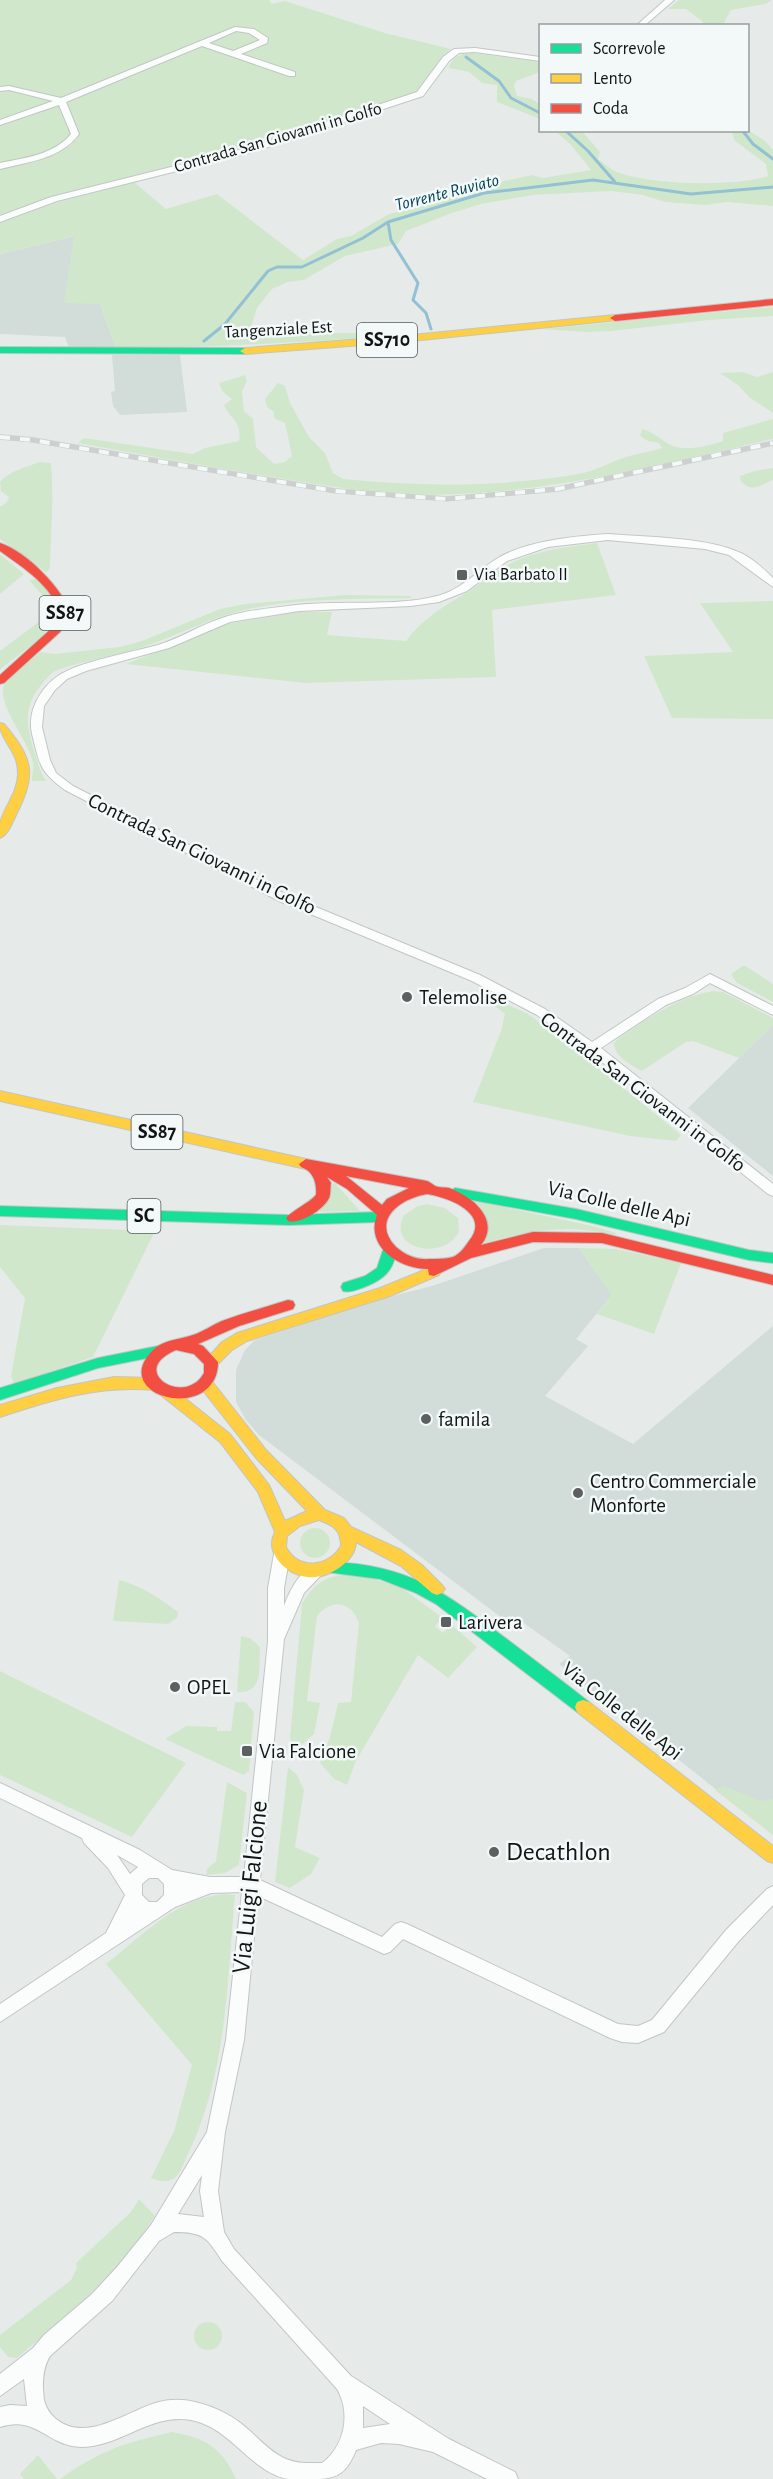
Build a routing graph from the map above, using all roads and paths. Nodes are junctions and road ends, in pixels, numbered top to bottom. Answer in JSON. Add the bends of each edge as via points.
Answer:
{"nodes":[{"id":1,"x":670,"y":0,"type":"edge"},
{"id":2,"x":641,"y":24,"type":"edge"},
{"id":3,"x":202,"y":43,"type":"junction"},
{"id":4,"x":233,"y":54,"type":"junction"},
{"id":5,"x":539,"y":58,"type":"edge"},
{"id":6,"x":292,"y":74,"type":"dead end"},
{"id":7,"x":0,"y":89,"type":"edge"},
{"id":8,"x":62,"y":102,"type":"junction"},
{"id":9,"x":0,"y":123,"type":"edge"},
{"id":10,"x":0,"y":166,"type":"edge"},
{"id":11,"x":0,"y":219,"type":"edge"},
{"id":12,"x":773,"y":302,"type":"edge"},
{"id":13,"x":0,"y":350,"type":"edge"},
{"id":14,"x":0,"y":546,"type":"edge"},
{"id":15,"x":773,"y":584,"type":"edge"},
{"id":16,"x":0,"y":681,"type":"edge"},
{"id":17,"x":0,"y":726,"type":"edge"},
{"id":18,"x":0,"y":834,"type":"edge"},
{"id":19,"x":773,"y":1011,"type":"edge"},
{"id":20,"x":592,"y":1048,"type":"junction"},
{"id":21,"x":0,"y":1096,"type":"edge"},
{"id":22,"x":310,"y":1166,"type":"junction"},
{"id":23,"x":440,"y":1189,"type":"junction"},
{"id":24,"x":773,"y":1191,"type":"edge"},
{"id":25,"x":455,"y":1193,"type":"junction"},
{"id":26,"x":0,"y":1211,"type":"edge"},
{"id":27,"x":380,"y":1215,"type":"junction"},
{"id":28,"x":289,"y":1220,"type":"junction"},
{"id":29,"x":385,"y":1246,"type":"junction"},
{"id":30,"x":468,"y":1254,"type":"junction"},
{"id":31,"x":773,"y":1258,"type":"edge"},
{"id":32,"x":451,"y":1263,"type":"junction"},
{"id":33,"x":773,"y":1280,"type":"edge"},
{"id":34,"x":339,"y":1289,"type":"dead end"},
{"id":35,"x":305,"y":1300,"type":"dead end"},
{"id":36,"x":177,"y":1346,"type":"junction"},
{"id":37,"x":163,"y":1350,"type":"junction"},
{"id":38,"x":211,"y":1362,"type":"junction"},
{"id":39,"x":154,"y":1384,"type":"junction"},
{"id":40,"x":206,"y":1384,"type":"junction"},
{"id":41,"x":167,"y":1392,"type":"junction"},
{"id":42,"x":0,"y":1394,"type":"edge"},
{"id":43,"x":0,"y":1411,"type":"edge"},
{"id":44,"x":320,"y":1514,"type":"junction"},
{"id":45,"x":346,"y":1531,"type":"junction"},
{"id":46,"x":282,"y":1532,"type":"junction"},
{"id":47,"x":282,"y":1554,"type":"junction"},
{"id":48,"x":324,"y":1570,"type":"junction"},
{"id":49,"x":446,"y":1600,"type":"junction"},
{"id":50,"x":276,"y":1641,"type":"junction"},
{"id":51,"x":0,"y":1790,"type":"edge"},
{"id":52,"x":84,"y":1832,"type":"junction"},
{"id":53,"x":773,"y":1856,"type":"edge"},
{"id":54,"x":164,"y":1874,"type":"junction"},
{"id":55,"x":250,"y":1884,"type":"junction"},
{"id":56,"x":210,"y":1885,"type":"junction"},
{"id":57,"x":132,"y":1894,"type":"junction"},
{"id":58,"x":773,"y":1894,"type":"edge"},
{"id":59,"x":162,"y":1906,"type":"junction"},
{"id":60,"x":113,"y":1936,"type":"junction"},
{"id":61,"x":0,"y":2014,"type":"edge"},
{"id":62,"x":216,"y":2132,"type":"junction"},
{"id":63,"x":157,"y":2231,"type":"junction"},
{"id":64,"x":215,"y":2232,"type":"junction"},
{"id":65,"x":39,"y":2355,"type":"junction"},
{"id":66,"x":344,"y":2382,"type":"junction"},
{"id":67,"x":0,"y":2386,"type":"edge"},
{"id":68,"x":0,"y":2417,"type":"edge"},
{"id":69,"x":41,"y":2419,"type":"junction"},
{"id":70,"x":350,"y":2443,"type":"junction"},
{"id":71,"x":442,"y":2445,"type":"junction"},
{"id":72,"x":507,"y":2479,"type":"edge"}],
"edges":[{"from":1,"to":2,"type":"street"},
{"from":3,"to":4,"type":"street"},
{"from":3,"to":4,"type":"street","via":[[235,29],[251,30],[264,38]]},
{"from":3,"to":8,"type":"street"},
{"from":4,"to":6,"type":"street"},
{"from":5,"to":11,"type":"street","name":"Contrada San Giovanni in Golfo","via":[[457,51],[446,59],[420,94],[250,150],[54,199]]},
{"from":7,"to":8,"type":"street"},
{"from":8,"to":9,"type":"street"},
{"from":8,"to":10,"type":"street","via":[[74,127],[71,141],[49,152]]},
{"from":12,"to":13,"type":"main road","name":"Tangenziale Est","number":"SS710","via":[[243,351]]},
{"from":14,"to":16,"type":"main road","number":"SS87","via":[[44,579],[62,598],[66,614],[56,630]]},
{"from":15,"to":20,"type":"street","name":"Contrada San Giovanni in Golfo","via":[[733,553],[705,546],[608,537],[546,544],[503,558],[463,589],[439,599],[299,608],[219,622],[148,652],[63,677],[39,706],[36,727],[44,760],[51,775],[69,788],[283,898],[477,978],[541,1012]]},
{"from":17,"to":18,"type":"main road","via":[[20,753],[24,766],[21,789]]},
{"from":19,"to":20,"type":"street","via":[[710,978],[662,1002]]},
{"from":20,"to":24,"type":"street","name":"Contrada San Giovanni in Golfo"},
{"from":21,"to":22,"type":"main road","number":"SS87"},
{"from":22,"to":23,"type":"main road","number":"SS87"},
{"from":22,"to":27,"type":"main road","number":"SS87","via":[[352,1186]]},
{"from":22,"to":28,"type":"main road","via":[[324,1178],[322,1200]]},
{"from":23,"to":25,"type":"main road"},
{"from":23,"to":27,"type":"main road","via":[[409,1191],[396,1197]]},
{"from":25,"to":30,"type":"main road","via":[[472,1205],[482,1221],[480,1239]]},
{"from":25,"to":31,"type":"main road","name":"Via Colle delle Api","via":[[576,1214]]},
{"from":26,"to":28,"type":"main road","number":"SC"},
{"from":27,"to":28,"type":"main road","number":"SC"},
{"from":27,"to":29,"type":"main road","via":[[378,1229]]},
{"from":28,"to":29,"type":"main road","number":"SC","via":[[361,1233]]},
{"from":29,"to":32,"type":"main road","via":[[402,1260],[417,1265]]},
{"from":29,"to":34,"type":"main road","via":[[391,1258],[385,1269],[374,1278]]},
{"from":30,"to":32,"type":"main road"},
{"from":30,"to":33,"type":"main road","name":"Via Colle delle Api","via":[[533,1237],[602,1238]]},
{"from":32,"to":38,"type":"main road","via":[[409,1283],[242,1337]]},
{"from":35,"to":36,"type":"main road","via":[[226,1325]]},
{"from":36,"to":37,"type":"main road"},
{"from":36,"to":38,"type":"main road","via":[[199,1349]]},
{"from":37,"to":39,"type":"main road","via":[[150,1366]]},
{"from":37,"to":42,"type":"main road","via":[[98,1363]]},
{"from":38,"to":40,"type":"main road"},
{"from":39,"to":41,"type":"main road"},
{"from":39,"to":43,"type":"main road","via":[[104,1381]]},
{"from":40,"to":41,"type":"main road","via":[[188,1393]]},
{"from":40,"to":44,"type":"main road","via":[[261,1454]]},
{"from":41,"to":46,"type":"main road","via":[[225,1438],[264,1489]]},
{"from":44,"to":45,"type":"main road","via":[[331,1517]]},
{"from":44,"to":46,"type":"main road","via":[[297,1518]]},
{"from":45,"to":48,"type":"main road","via":[[347,1552],[341,1561]]},
{"from":45,"to":49,"type":"main road","name":"Via Colle delle Api","via":[[388,1547],[426,1574]]},
{"from":46,"to":47,"type":"main road"},
{"from":47,"to":48,"type":"main road","via":[[296,1568]]},
{"from":47,"to":50,"type":"street","name":"Via Luigi Falcione","via":[[276,1588]]},
{"from":48,"to":49,"type":"main road","name":"Via Colle delle Api","via":[[358,1566],[394,1574]]},
{"from":48,"to":50,"type":"street","name":"Via Luigi Falcione","via":[[298,1589]]},
{"from":49,"to":53,"type":"main road","name":"Via Colle delle Api"},
{"from":50,"to":55,"type":"street","name":"Via Luigi Falcione"},
{"from":51,"to":52,"type":"street"},
{"from":52,"to":54,"type":"street"},
{"from":52,"to":57,"type":"street","via":[[114,1863]]},
{"from":54,"to":56,"type":"street"},
{"from":54,"to":57,"type":"street","via":[[143,1874],[137,1878]]},
{"from":54,"to":59,"type":"street","via":[[174,1889]]},
{"from":55,"to":56,"type":"street"},
{"from":55,"to":58,"type":"street","via":[[384,1946],[401,1930],[631,2036],[658,2026],[732,1936]]},
{"from":55,"to":62,"type":"street","name":"Via Luigi Falcione","via":[[235,2040]]},
{"from":56,"to":59,"type":"street"},
{"from":57,"to":59,"type":"street","via":[[142,1907]]},
{"from":57,"to":60,"type":"street","via":[[127,1913]]},
{"from":59,"to":60,"type":"street"},
{"from":60,"to":61,"type":"street"},
{"from":62,"to":63,"type":"street","name":"Via Luigi Falcione"},
{"from":62,"to":64,"type":"street","name":"Via Luigi Falcione","via":[[209,2191]]},
{"from":63,"to":64,"type":"street","via":[[174,2223],[190,2223]]},
{"from":63,"to":65,"type":"street","name":"Via Luigi Falcione","via":[[100,2299]]},
{"from":64,"to":66,"type":"street","via":[[228,2254]]},
{"from":65,"to":67,"type":"street","name":"Via Luigi Falcione"},
{"from":65,"to":69,"type":"street","via":[[33,2375],[35,2407]]},
{"from":66,"to":70,"type":"street","via":[[354,2414]]},
{"from":66,"to":71,"type":"street"},
{"from":68,"to":69,"type":"street","via":[[7,2414]]},
{"from":69,"to":70,"type":"street","via":[[59,2433],[89,2437],[114,2431],[153,2412],[196,2412],[230,2428],[267,2468],[294,2479],[328,2471]]},
{"from":70,"to":71,"type":"street","via":[[370,2433],[386,2432]]},
{"from":71,"to":72,"type":"street"}]}
